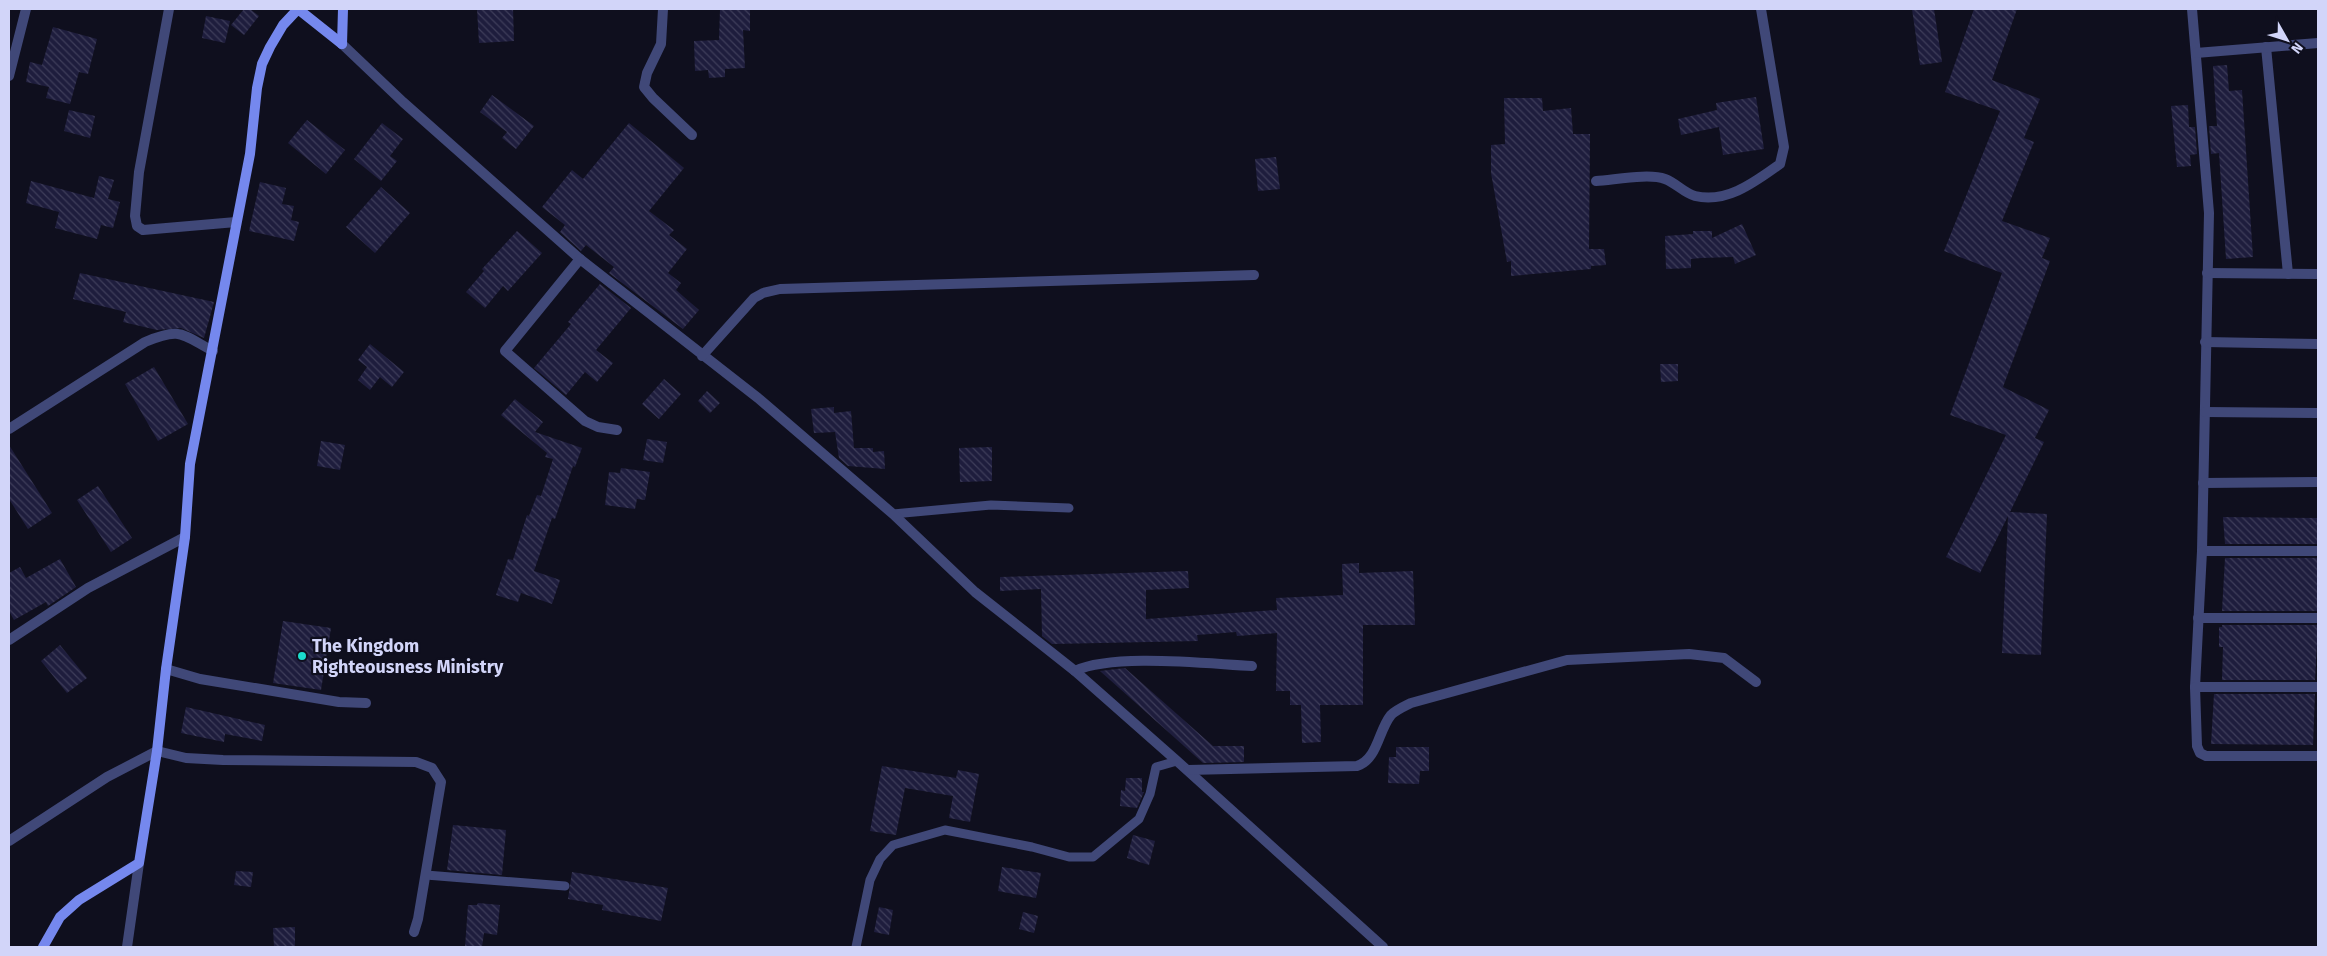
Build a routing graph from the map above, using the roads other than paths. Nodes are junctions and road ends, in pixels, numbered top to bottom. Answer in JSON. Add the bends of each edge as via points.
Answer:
{"nodes":[{"id":1,"x":26,"y":9,"type":"edge"},
{"id":2,"x":169,"y":9,"type":"edge"},
{"id":3,"x":343,"y":9,"type":"edge"},
{"id":4,"x":663,"y":9,"type":"edge"},
{"id":5,"x":1761,"y":9,"type":"edge"},
{"id":6,"x":2192,"y":9,"type":"edge"},
{"id":7,"x":342,"y":44,"type":"junction"},
{"id":8,"x":2318,"y":44,"type":"edge"},
{"id":9,"x":2266,"y":47,"type":"junction"},
{"id":10,"x":2196,"y":53,"type":"junction"},
{"id":11,"x":9,"y":76,"type":"edge"},
{"id":12,"x":692,"y":135,"type":"dead end"},
{"id":13,"x":1596,"y":181,"type":"dead end"},
{"id":14,"x":236,"y":222,"type":"junction"},
{"id":15,"x":580,"y":259,"type":"junction"},
{"id":16,"x":2207,"y":273,"type":"junction"},
{"id":17,"x":2288,"y":274,"type":"junction"},
{"id":18,"x":2318,"y":274,"type":"edge"},
{"id":19,"x":1254,"y":275,"type":"dead end"},
{"id":20,"x":2205,"y":342,"type":"junction"},
{"id":21,"x":2318,"y":344,"type":"edge"},
{"id":22,"x":213,"y":351,"type":"junction"},
{"id":23,"x":702,"y":356,"type":"junction"},
{"id":24,"x":2205,"y":412,"type":"junction"},
{"id":25,"x":2318,"y":413,"type":"edge"},
{"id":26,"x":9,"y":429,"type":"edge"},
{"id":27,"x":617,"y":430,"type":"dead end"},
{"id":28,"x":2318,"y":482,"type":"edge"},
{"id":29,"x":2203,"y":483,"type":"junction"},
{"id":30,"x":1069,"y":508,"type":"dead end"},
{"id":31,"x":892,"y":514,"type":"junction"},
{"id":32,"x":185,"y":537,"type":"junction"},
{"id":33,"x":2202,"y":551,"type":"junction"},
{"id":34,"x":2318,"y":552,"type":"edge"},
{"id":35,"x":2198,"y":618,"type":"junction"},
{"id":36,"x":2318,"y":618,"type":"edge"},
{"id":37,"x":9,"y":640,"type":"edge"},
{"id":38,"x":1252,"y":666,"type":"dead end"},
{"id":39,"x":166,"y":669,"type":"junction"},
{"id":40,"x":1075,"y":671,"type":"junction"},
{"id":41,"x":1756,"y":682,"type":"dead end"},
{"id":42,"x":2196,"y":687,"type":"junction"},
{"id":43,"x":2318,"y":687,"type":"edge"},
{"id":44,"x":366,"y":704,"type":"dead end"},
{"id":45,"x":157,"y":751,"type":"junction"},
{"id":46,"x":2318,"y":756,"type":"edge"},
{"id":47,"x":1177,"y":761,"type":"junction"},
{"id":48,"x":1188,"y":770,"type":"junction"},
{"id":49,"x":9,"y":841,"type":"edge"},
{"id":50,"x":139,"y":863,"type":"junction"},
{"id":51,"x":426,"y":875,"type":"junction"},
{"id":52,"x":564,"y":886,"type":"dead end"},
{"id":53,"x":414,"y":932,"type":"dead end"},
{"id":54,"x":43,"y":947,"type":"edge"},
{"id":55,"x":127,"y":947,"type":"edge"},
{"id":56,"x":856,"y":947,"type":"edge"},
{"id":57,"x":1383,"y":947,"type":"edge"}],
"edges":[{"from":1,"to":11,"type":"street"},
{"from":2,"to":14,"type":"street","via":[[139,172],[134,216],[137,226],[143,230]]},
{"from":3,"to":7,"type":"street"},
{"from":4,"to":12,"type":"street","via":[[661,44],[644,87]]},
{"from":5,"to":13,"type":"street","via":[[1784,147],[1780,164],[1731,194],[1709,198],[1695,196],[1666,179],[1656,177]]},
{"from":6,"to":10,"type":"street"},
{"from":7,"to":14,"type":"street","via":[[298,9],[275,37],[262,64],[250,154]]},
{"from":7,"to":15,"type":"street"},
{"from":8,"to":9,"type":"street"},
{"from":9,"to":10,"type":"street"},
{"from":9,"to":17,"type":"street"},
{"from":10,"to":16,"type":"street","via":[[2209,213]]},
{"from":14,"to":22,"type":"street"},
{"from":15,"to":23,"type":"street"},
{"from":15,"to":27,"type":"street","via":[[504,351],[585,421]]},
{"from":16,"to":17,"type":"street"},
{"from":16,"to":20,"type":"street"},
{"from":17,"to":18,"type":"street"},
{"from":19,"to":23,"type":"street","via":[[780,289],[754,298]]},
{"from":20,"to":21,"type":"street"},
{"from":20,"to":24,"type":"street"},
{"from":22,"to":26,"type":"street","via":[[181,334],[167,333],[145,342]]},
{"from":22,"to":32,"type":"street","via":[[190,464]]},
{"from":23,"to":31,"type":"street","via":[[758,398]]},
{"from":24,"to":25,"type":"street"},
{"from":24,"to":29,"type":"street"},
{"from":28,"to":29,"type":"street"},
{"from":29,"to":33,"type":"street"},
{"from":30,"to":31,"type":"lane","via":[[991,506]]},
{"from":31,"to":40,"type":"street","via":[[975,592]]},
{"from":32,"to":37,"type":"street","via":[[88,588]]},
{"from":32,"to":39,"type":"street"},
{"from":33,"to":34,"type":"street"},
{"from":33,"to":35,"type":"street"},
{"from":35,"to":36,"type":"street"},
{"from":35,"to":42,"type":"street"},
{"from":38,"to":40,"type":"street","via":[[1125,661]]},
{"from":39,"to":44,"type":"street","via":[[200,679]]},
{"from":39,"to":45,"type":"street"},
{"from":40,"to":47,"type":"street"},
{"from":41,"to":48,"type":"street","via":[[1724,658],[1689,654],[1566,660],[1411,703],[1392,714],[1371,757],[1357,766]]},
{"from":42,"to":43,"type":"street"},
{"from":42,"to":46,"type":"street","via":[[2197,746],[2200,753],[2206,756]]},
{"from":45,"to":49,"type":"street","via":[[107,777]]},
{"from":45,"to":50,"type":"street"},
{"from":45,"to":51,"type":"street","via":[[186,758],[416,762],[432,768],[441,782]]},
{"from":47,"to":48,"type":"street"},
{"from":47,"to":56,"type":"lane","via":[[1156,767],[1150,794],[1139,819],[1093,857],[1069,857],[945,830],[892,845],[880,859],[870,880]]},
{"from":48,"to":57,"type":"street"},
{"from":50,"to":54,"type":"street","via":[[79,900],[60,917]]},
{"from":50,"to":55,"type":"street"},
{"from":51,"to":52,"type":"lane"},
{"from":51,"to":53,"type":"street"}]}
